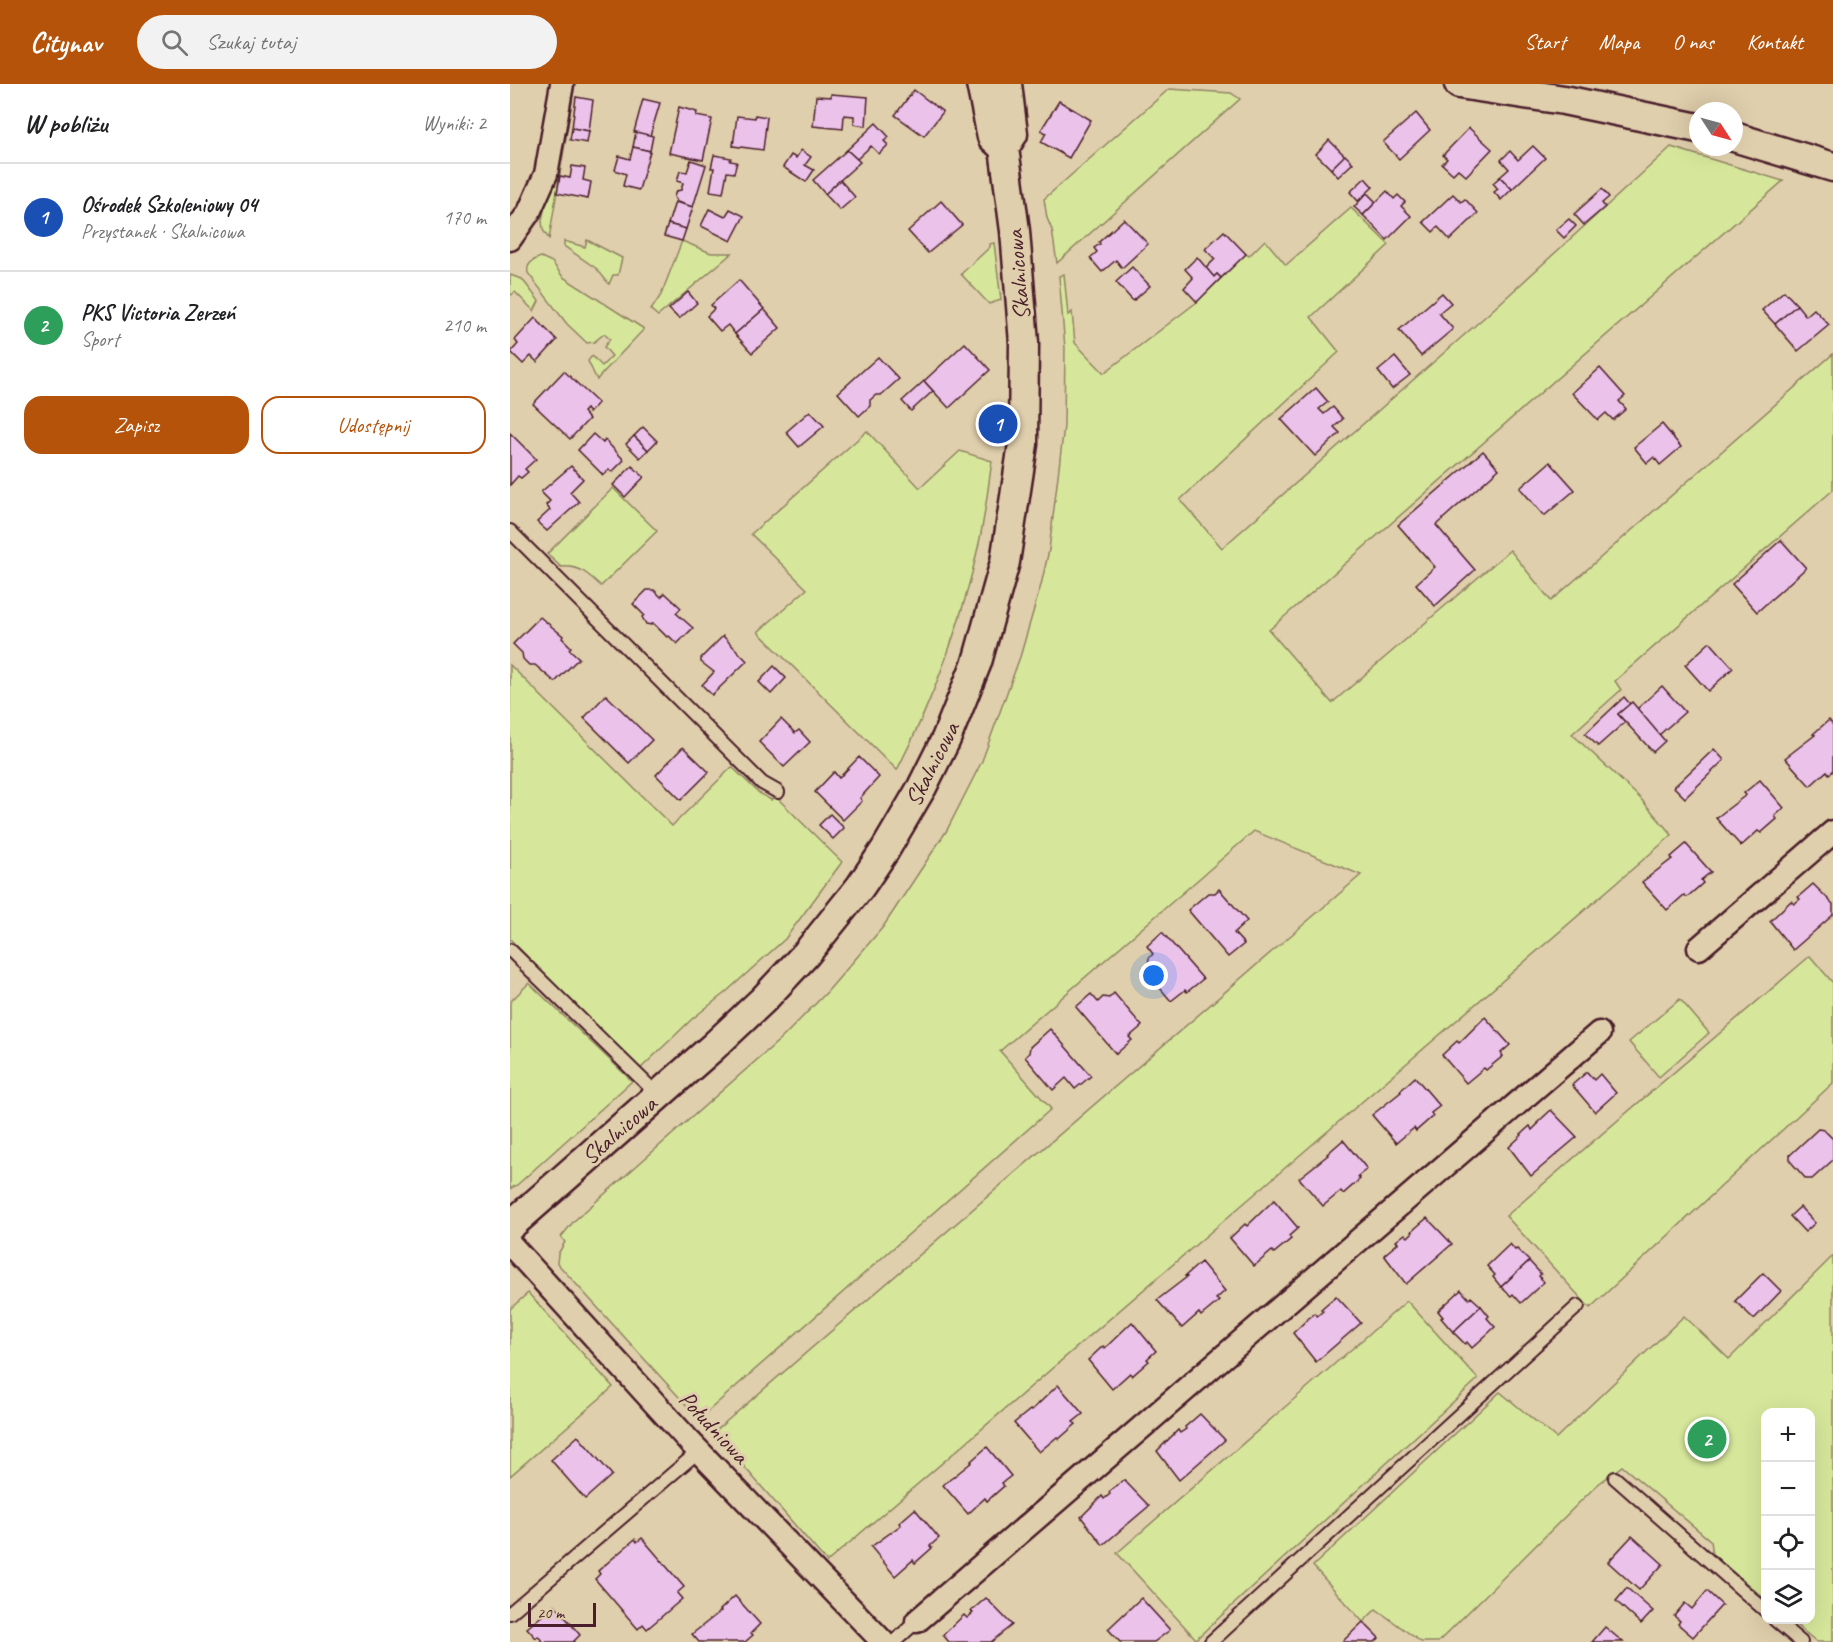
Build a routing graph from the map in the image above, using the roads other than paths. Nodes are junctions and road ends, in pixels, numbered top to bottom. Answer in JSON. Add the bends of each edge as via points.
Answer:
{"nodes":[{"id":1,"x":562,"y":84,"type":"edge"},
{"id":2,"x":981,"y":84,"type":"edge"},
{"id":3,"x":1007,"y":84,"type":"edge"},
{"id":4,"x":1459,"y":84,"type":"edge"},
{"id":5,"x":1689,"y":126,"type":"edge"},
{"id":6,"x":1743,"y":140,"type":"edge"},
{"id":7,"x":1004,"y":148,"type":"junction"},
{"id":8,"x":1833,"y":167,"type":"edge"},
{"id":9,"x":510,"y":239,"type":"edge"},
{"id":10,"x":510,"y":531,"type":"edge"},
{"id":11,"x":778,"y":792,"type":"dead end"},
{"id":12,"x":1833,"y":832,"type":"edge"},
{"id":13,"x":1699,"y":948,"type":"dead end"},
{"id":14,"x":510,"y":950,"type":"edge"},
{"id":15,"x":1599,"y":1033,"type":"dead end"},
{"id":16,"x":658,"y":1095,"type":"junction"},
{"id":17,"x":510,"y":1226,"type":"edge"},
{"id":18,"x":510,"y":1244,"type":"edge"},
{"id":19,"x":1578,"y":1306,"type":"dead end"},
{"id":20,"x":699,"y":1451,"type":"junction"},
{"id":21,"x":1615,"y":1478,"type":"dead end"},
{"id":22,"x":1761,"y":1607,"type":"edge"},
{"id":23,"x":510,"y":1613,"type":"edge"},
{"id":24,"x":917,"y":1621,"type":"joint"},
{"id":25,"x":1780,"y":1624,"type":"edge"},
{"id":26,"x":883,"y":1642,"type":"edge"},
{"id":27,"x":894,"y":1642,"type":"edge"},
{"id":28,"x":1211,"y":1642,"type":"edge"},
{"id":29,"x":1801,"y":1642,"type":"edge"}],
"edges":[{"from":1,"to":9,"type":"street","via":[[546,174],[529,212]]},
{"from":2,"to":7,"type":"street","name":"Skalnicowa","via":[[992,137]]},
{"from":3,"to":7,"type":"street","name":"Skalnicowa","via":[[1013,134]]},
{"from":4,"to":5,"type":"street","via":[[1564,100]]},
{"from":6,"to":8,"type":"street"},
{"from":7,"to":16,"type":"street","name":"Skalnicowa","via":[[1022,301],[1023,444],[1005,562],[973,673],[921,787],[853,896],[785,978]]},
{"from":10,"to":11,"type":"lane","via":[[762,783]]},
{"from":12,"to":13,"type":"street"},
{"from":14,"to":16,"type":"lane"},
{"from":15,"to":24,"type":"street"},
{"from":16,"to":17,"type":"street","name":"Skalnicowa"},
{"from":18,"to":20,"type":"street","name":"Południowa"},
{"from":19,"to":28,"type":"lane"},
{"from":20,"to":23,"type":"lane"},
{"from":20,"to":26,"type":"street","name":"Południowa"},
{"from":21,"to":22,"type":"lane"},
{"from":24,"to":27,"type":"lane"},
{"from":25,"to":29,"type":"lane"}]}
